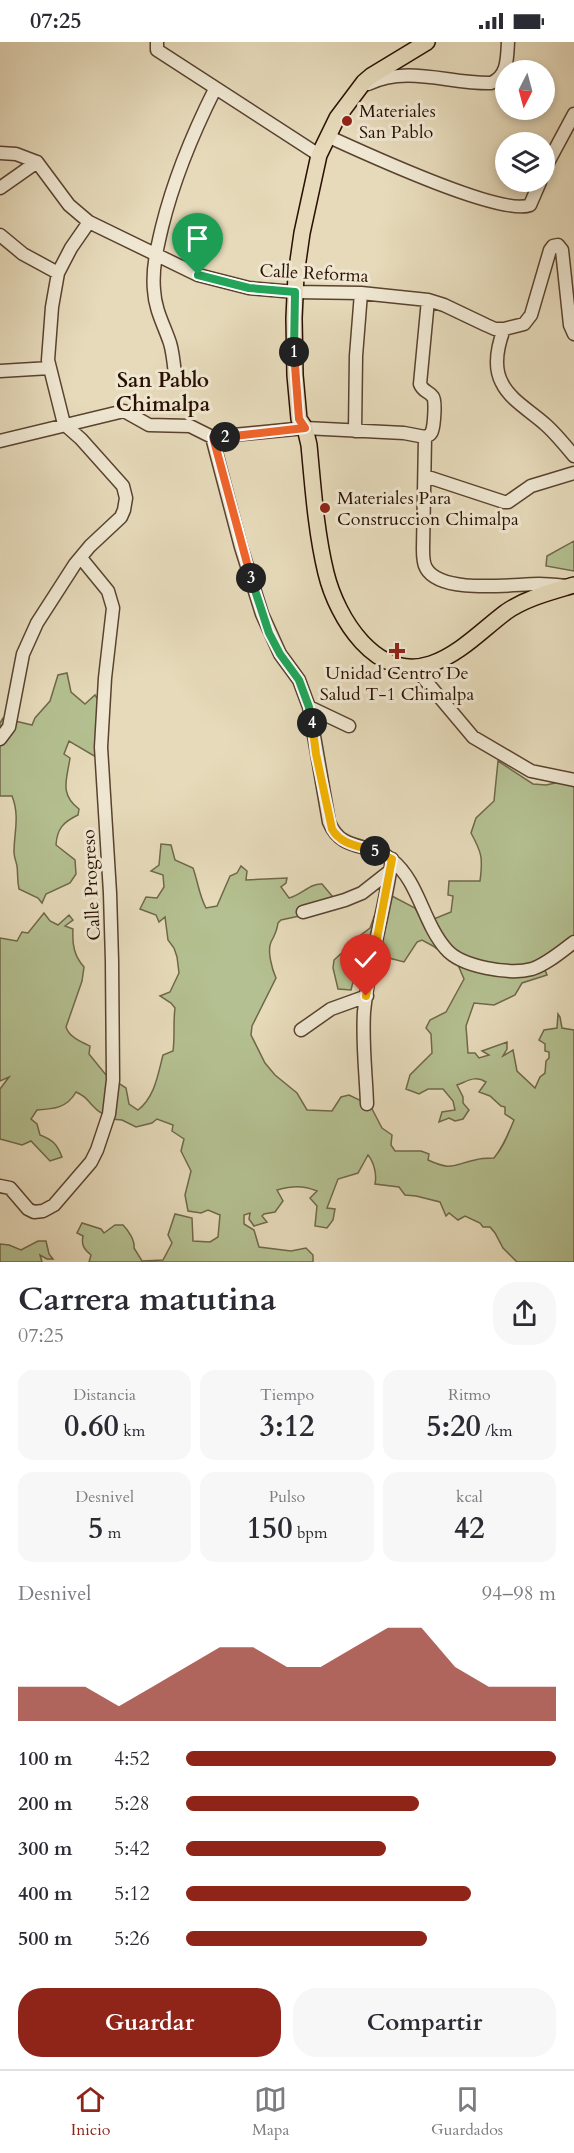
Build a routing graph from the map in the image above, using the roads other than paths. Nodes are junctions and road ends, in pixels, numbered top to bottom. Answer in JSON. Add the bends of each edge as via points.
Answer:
{"nodes":[{"id":1,"x":157,"y":42,"type":"edge"},
{"id":2,"x":427,"y":42,"type":"edge"},
{"id":3,"x":508,"y":42,"type":"edge"},
{"id":4,"x":359,"y":88,"type":"junction"},
{"id":5,"x":215,"y":89,"type":"junction"},
{"id":6,"x":574,"y":114,"type":"edge"},
{"id":7,"x":327,"y":136,"type":"junction"},
{"id":8,"x":555,"y":149,"type":"edge"},
{"id":9,"x":0,"y":153,"type":"edge"},
{"id":10,"x":319,"y":155,"type":"junction"},
{"id":11,"x":37,"y":162,"type":"junction"},
{"id":12,"x":0,"y":188,"type":"edge"},
{"id":13,"x":536,"y":192,"type":"edge"},
{"id":14,"x":89,"y":222,"type":"junction"},
{"id":15,"x":0,"y":235,"type":"edge"},
{"id":16,"x":156,"y":254,"type":"junction"},
{"id":17,"x":58,"y":273,"type":"junction"},
{"id":18,"x":295,"y":292,"type":"junction"},
{"id":19,"x":361,"y":293,"type":"junction"},
{"id":20,"x":428,"y":300,"type":"junction"},
{"id":21,"x":504,"y":329,"type":"junction"},
{"id":22,"x":574,"y":334,"type":"edge"},
{"id":23,"x":50,"y":368,"type":"junction"},
{"id":24,"x":0,"y":371,"type":"edge"},
{"id":25,"x":176,"y":375,"type":"dead end"},
{"id":26,"x":64,"y":424,"type":"junction"},
{"id":27,"x":305,"y":428,"type":"junction"},
{"id":28,"x":355,"y":431,"type":"junction"},
{"id":29,"x":425,"y":436,"type":"junction"},
{"id":30,"x":213,"y":437,"type":"junction"},
{"id":31,"x":0,"y":441,"type":"edge"},
{"id":32,"x":574,"y":456,"type":"edge"},
{"id":33,"x":574,"y":473,"type":"edge"},
{"id":34,"x":425,"y":476,"type":"junction"},
{"id":35,"x":81,"y":558,"type":"junction"},
{"id":36,"x":572,"y":585,"type":"edge"},
{"id":37,"x":415,"y":668,"type":"junction"},
{"id":38,"x":309,"y":707,"type":"junction"},
{"id":39,"x":349,"y":726,"type":"dead end"},
{"id":40,"x":0,"y":739,"type":"edge"},
{"id":41,"x":574,"y":780,"type":"edge"},
{"id":42,"x":391,"y":865,"type":"junction"},
{"id":43,"x":303,"y":912,"type":"dead end"},
{"id":44,"x":574,"y":942,"type":"edge"},
{"id":45,"x":366,"y":996,"type":"junction"},
{"id":46,"x":301,"y":1030,"type":"dead end"},
{"id":47,"x":367,"y":1104,"type":"dead end"},
{"id":48,"x":0,"y":1186,"type":"edge"}],
"edges":[{"from":1,"to":5,"type":"street","via":[[157,50]]},
{"from":2,"to":4,"type":"main road","via":[[371,76]]},
{"from":3,"to":4,"type":"street","via":[[503,75],[492,83],[402,75],[381,78]]},
{"from":4,"to":7,"type":"main road"},
{"from":5,"to":10,"type":"street"},
{"from":5,"to":16,"type":"street","via":[[180,165]]},
{"from":6,"to":8,"type":"street"},
{"from":7,"to":10,"type":"main road"},
{"from":7,"to":13,"type":"street","via":[[476,197],[524,207],[530,205]]},
{"from":9,"to":11,"type":"street"},
{"from":10,"to":18,"type":"main road","via":[[302,233]]},
{"from":11,"to":12,"type":"street"},
{"from":11,"to":14,"type":"street","name":"Calle Reforma","via":[[69,206]]},
{"from":14,"to":16,"type":"street","name":"Calle Reforma"},
{"from":14,"to":17,"type":"street"},
{"from":15,"to":17,"type":"street","via":[[23,254]]},
{"from":16,"to":18,"type":"street","name":"Calle Reforma","via":[[198,275],[249,288]]},
{"from":16,"to":25,"type":"street","via":[[154,292]]},
{"from":17,"to":23,"type":"street","via":[[49,329]]},
{"from":18,"to":19,"type":"street","name":"Calle Reforma"},
{"from":18,"to":27,"type":"main road","via":[[296,389],[299,419]]},
{"from":19,"to":20,"type":"street","name":"Calle Reforma","via":[[395,293]]},
{"from":19,"to":28,"type":"street"},
{"from":20,"to":21,"type":"street","name":"Calle Reforma","via":[[486,326]]},
{"from":20,"to":29,"type":"street","via":[[420,384],[434,401],[433,429]]},
{"from":21,"to":22,"type":"street","via":[[527,321],[550,250],[558,245],[562,250]]},
{"from":21,"to":32,"type":"street","via":[[498,345],[502,383]]},
{"from":23,"to":24,"type":"street"},
{"from":23,"to":26,"type":"street"},
{"from":26,"to":30,"type":"street","via":[[124,411],[149,425],[190,426]]},
{"from":26,"to":31,"type":"street"},
{"from":26,"to":35,"type":"street","via":[[126,493],[121,517]]},
{"from":27,"to":28,"type":"street"},
{"from":27,"to":30,"type":"street"},
{"from":27,"to":37,"type":"main road","via":[[326,572],[337,603],[360,640],[377,656],[393,665]]},
{"from":28,"to":29,"type":"street"},
{"from":29,"to":34,"type":"street"},
{"from":30,"to":38,"type":"street","via":[[262,614],[280,654],[299,680]]},
{"from":33,"to":34,"type":"street","via":[[531,486],[508,502]]},
{"from":34,"to":36,"type":"street","via":[[423,561],[431,573],[472,586]]},
{"from":35,"to":40,"type":"street","via":[[37,623],[21,660],[9,727]]},
{"from":35,"to":48,"type":"street","name":"Calle Progreso","via":[[108,591],[113,608],[101,747],[110,893],[113,1080],[109,1114],[91,1162],[54,1205],[34,1212],[10,1188]]},
{"from":36,"to":37,"type":"main road","via":[[519,605],[450,655]]},
{"from":37,"to":41,"type":"street","via":[[473,737],[531,771]]},
{"from":38,"to":39,"type":"street"},
{"from":38,"to":42,"type":"street","via":[[329,822],[338,838],[374,850]]},
{"from":42,"to":43,"type":"street","via":[[362,892]]},
{"from":42,"to":44,"type":"street","via":[[407,878],[445,949],[463,960],[496,970],[529,970]]},
{"from":42,"to":45,"type":"street"},
{"from":45,"to":46,"type":"street","via":[[336,1006]]},
{"from":45,"to":47,"type":"street","via":[[363,1033]]}]}
